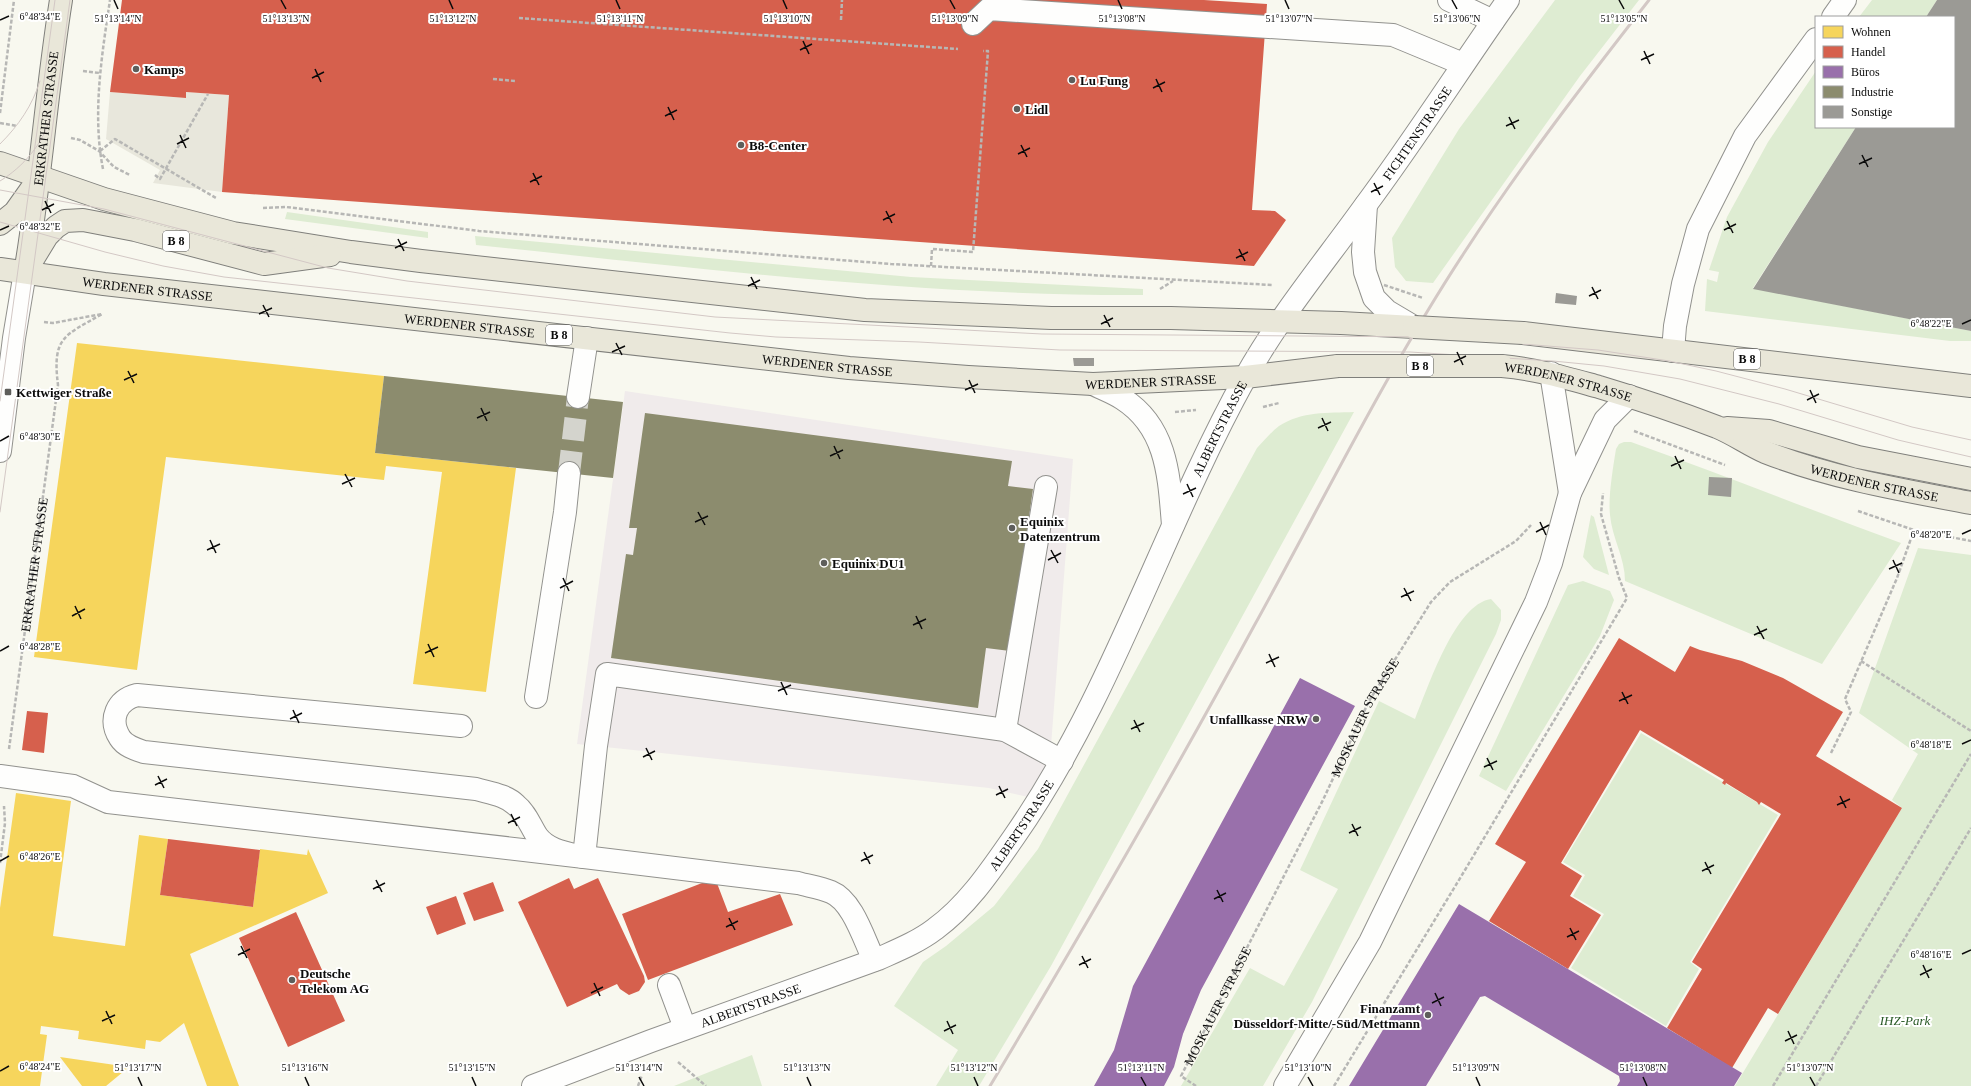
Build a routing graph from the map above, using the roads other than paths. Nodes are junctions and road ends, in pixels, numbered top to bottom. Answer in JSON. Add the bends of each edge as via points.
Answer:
{"nodes":[{"id":1,"x":61,"y":0,"type":"edge"},
{"id":2,"x":1449,"y":0,"type":"edge"},
{"id":3,"x":1508,"y":0,"type":"edge"},
{"id":4,"x":1845,"y":0,"type":"edge"},
{"id":5,"x":1834,"y":16,"type":"edge"},
{"id":6,"x":1493,"y":21,"type":"junction"},
{"id":7,"x":973,"y":24,"type":"dead end"},
{"id":8,"x":1815,"y":40,"type":"edge"},
{"id":9,"x":1463,"y":64,"type":"junction"},
{"id":10,"x":0,"y":163,"type":"edge"},
{"id":11,"x":40,"y":177,"type":"junction"},
{"id":12,"x":1366,"y":205,"type":"junction"},
{"id":13,"x":0,"y":224,"type":"edge"},
{"id":14,"x":351,"y":252,"type":"junction"},
{"id":15,"x":0,"y":269,"type":"edge"},
{"id":16,"x":25,"y":272,"type":"junction"},
{"id":17,"x":1280,"y":321,"type":"junction"},
{"id":18,"x":1414,"y":327,"type":"junction"},
{"id":19,"x":586,"y":338,"type":"junction"},
{"id":20,"x":1673,"y":351,"type":"junction"},
{"id":21,"x":1551,"y":373,"type":"junction"},
{"id":22,"x":1245,"y":377,"type":"junction"},
{"id":23,"x":1093,"y":384,"type":"junction"},
{"id":24,"x":1971,"y":386,"type":"edge"},
{"id":25,"x":1629,"y":396,"type":"junction"},
{"id":26,"x":578,"y":397,"type":"tunnel mouth"},
{"id":27,"x":1718,"y":428,"type":"junction"},
{"id":28,"x":0,"y":451,"type":"edge"},
{"id":29,"x":568,"y":473,"type":"tunnel mouth"},
{"id":30,"x":1971,"y":479,"type":"edge"},
{"id":31,"x":1046,"y":487,"type":"dead end"},
{"id":32,"x":1570,"y":493,"type":"junction"},
{"id":33,"x":1971,"y":504,"type":"edge"},
{"id":34,"x":1173,"y":526,"type":"junction"},
{"id":35,"x":536,"y":697,"type":"dead end"},
{"id":36,"x":461,"y":726,"type":"dead end"},
{"id":37,"x":1005,"y":730,"type":"junction"},
{"id":38,"x":1062,"y":760,"type":"junction"},
{"id":39,"x":3,"y":781,"type":"edge"},
{"id":40,"x":584,"y":857,"type":"junction"},
{"id":41,"x":874,"y":960,"type":"junction"},
{"id":42,"x":669,"y":985,"type":"dead end"},
{"id":43,"x":685,"y":1028,"type":"junction"},
{"id":44,"x":533,"y":1086,"type":"edge"},
{"id":45,"x":1285,"y":1086,"type":"edge"}],
"edges":[{"from":1,"to":11,"type":"main road","name":"ERKRATHER STRASSE"},
{"from":2,"to":6,"type":"street"},
{"from":3,"to":6,"type":"street","name":"FICHTENSTRASSE"},
{"from":4,"to":5,"type":"street"},
{"from":6,"to":9,"type":"street","name":"FICHTENSTRASSE"},
{"from":7,"to":9,"type":"street","via":[[989,9],[1393,34]]},
{"from":8,"to":20,"type":"street","via":[[1745,136],[1698,229],[1683,284]]},
{"from":9,"to":12,"type":"street","name":"FICHTENSTRASSE"},
{"from":10,"to":11,"type":"main road","number":"B 8"},
{"from":11,"to":13,"type":"main road","via":[[15,212]]},
{"from":11,"to":14,"type":"main road","number":"B 8","via":[[104,199],[234,233]]},
{"from":11,"to":16,"type":"main road","name":"ERKRATHER STRASSE"},
{"from":12,"to":17,"type":"street","name":"FICHTENSTRASSE"},
{"from":12,"to":18,"type":"street","via":[[1363,252],[1365,272],[1374,298],[1387,311]]},
{"from":14,"to":16,"type":"main road","number":"B 8","via":[[264,264],[135,230],[83,220],[65,221],[47,236]]},
{"from":14,"to":17,"type":"main road","number":"B 8","via":[[865,310],[1051,318]]},
{"from":15,"to":16,"type":"main road","number":"B 8"},
{"from":16,"to":19,"type":"main road","name":"WERDENER STRASSE","number":"B 8","via":[[104,284]]},
{"from":16,"to":28,"type":"street","name":"ERKRATHER STRASSE"},
{"from":17,"to":18,"type":"main road","number":"B 8"},
{"from":17,"to":22,"type":"street","name":"ALBERTSTRASSE"},
{"from":18,"to":20,"type":"main road","number":"B 8","bridge":true,"via":[[1523,333]]},
{"from":19,"to":23,"type":"main road","name":"WERDENER STRASSE","number":"B 8","via":[[849,368]]},
{"from":19,"to":26,"type":"street"},
{"from":20,"to":24,"type":"main road","number":"B 8"},
{"from":21,"to":22,"type":"main road","name":"WERDENER STRASSE","number":"B 8","bridge":true,"via":[[1502,366],[1338,366]]},
{"from":21,"to":25,"type":"main road","name":"WERDENER STRASSE","number":"B 8"},
{"from":21,"to":32,"type":"street"},
{"from":22,"to":23,"type":"main road","name":"WERDENER STRASSE","number":"B 8"},
{"from":22,"to":34,"type":"street","name":"ALBERTSTRASSE"},
{"from":23,"to":34,"type":"street","via":[[1124,399],[1142,414],[1156,435],[1169,479]]},
{"from":25,"to":27,"type":"main road","name":"WERDENER STRASSE","number":"B 8"},
{"from":25,"to":32,"type":"street","via":[[1605,420]]},
{"from":27,"to":30,"type":"main road","via":[[1769,431],[1858,457]]},
{"from":27,"to":33,"type":"main road","name":"WERDENER STRASSE","number":"B 8","via":[[1765,452],[1824,471]]},
{"from":29,"to":35,"type":"street","via":[[565,512]]},
{"from":31,"to":37,"type":"street"},
{"from":32,"to":45,"type":"street","via":[[1551,563],[1536,602],[1370,942]]},
{"from":34,"to":38,"type":"street","name":"ALBERTSTRASSE","via":[[1088,714]]},
{"from":36,"to":40,"type":"street","via":[[137,695],[127,698],[118,706],[116,714],[116,728],[120,739],[129,747],[144,752],[476,789],[505,797],[516,804],[545,844],[553,849]]},
{"from":37,"to":38,"type":"street"},
{"from":37,"to":40,"type":"street","via":[[607,674]]},
{"from":38,"to":41,"type":"street","name":"ALBERTSTRASSE","via":[[1036,806],[961,907],[935,930]]},
{"from":39,"to":40,"type":"street","via":[[73,786],[108,802]]},
{"from":40,"to":41,"type":"street","via":[[798,883],[832,893],[843,900],[851,911]]},
{"from":41,"to":43,"type":"street","name":"ALBERTSTRASSE"},
{"from":42,"to":43,"type":"street"},
{"from":43,"to":44,"type":"street","name":"ALBERTSTRASSE"}]}
